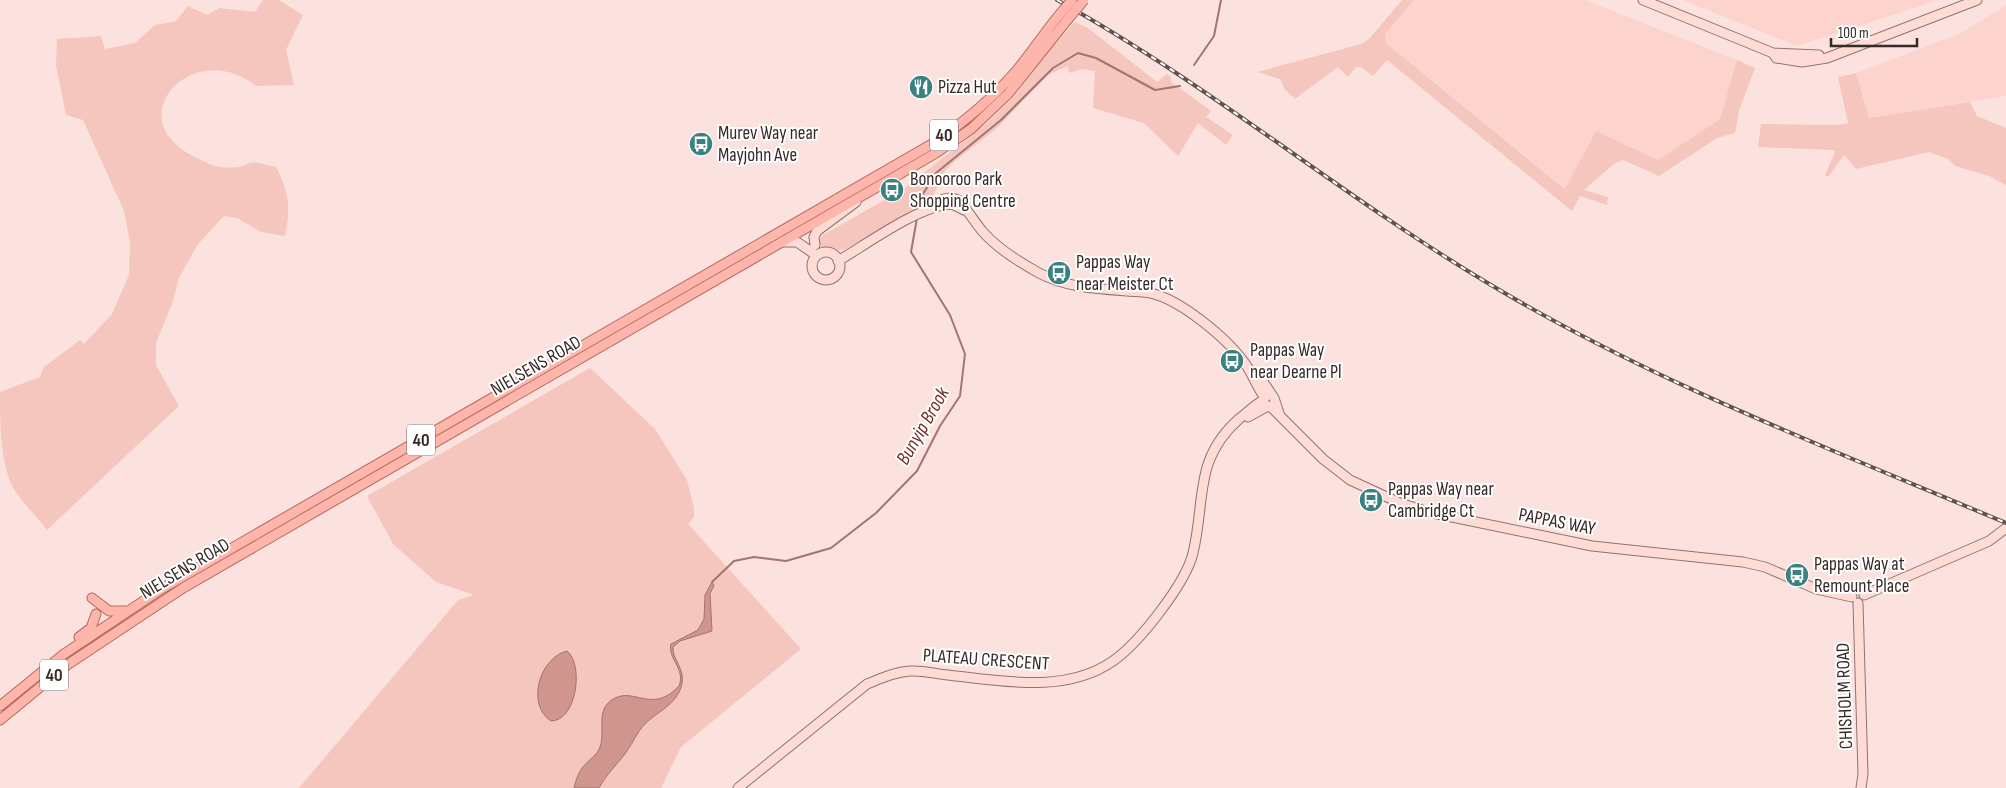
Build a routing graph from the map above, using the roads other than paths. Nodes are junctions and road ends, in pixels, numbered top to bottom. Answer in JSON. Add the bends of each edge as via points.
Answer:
{"nodes":[{"id":1,"x":1072,"y":0,"type":"edge"},
{"id":2,"x":1084,"y":0,"type":"edge"},
{"id":3,"x":1643,"y":0,"type":"edge"},
{"id":4,"x":1962,"y":0,"type":"edge"},
{"id":5,"x":1977,"y":0,"type":"edge"},
{"id":6,"x":1949,"y":10,"type":"junction"},
{"id":7,"x":1064,"y":16,"type":"junction"},
{"id":8,"x":867,"y":192,"type":"junction"},
{"id":9,"x":802,"y":226,"type":"junction"},
{"id":10,"x":777,"y":244,"type":"junction"},
{"id":11,"x":814,"y":252,"type":"junction"},
{"id":12,"x":838,"y":261,"type":"junction"},
{"id":13,"x":1269,"y":402,"type":"junction"},
{"id":14,"x":2006,"y":528,"type":"edge"},
{"id":15,"x":92,"y":598,"type":"dead end"},
{"id":16,"x":1855,"y":600,"type":"junction"},
{"id":17,"x":128,"y":611,"type":"junction"},
{"id":18,"x":96,"y":614,"type":"dead end"},
{"id":19,"x":64,"y":654,"type":"junction"},
{"id":20,"x":0,"y":706,"type":"edge"},
{"id":21,"x":0,"y":720,"type":"edge"},
{"id":22,"x":738,"y":788,"type":"edge"},
{"id":23,"x":1861,"y":788,"type":"edge"}],
"edges":[{"from":1,"to":7,"type":"main road","number":"40","bridge":true},
{"from":2,"to":7,"type":"main road","number":"40","bridge":true},
{"from":3,"to":6,"type":"street","via":[[1773,53],[1809,58],[1837,53]]},
{"from":4,"to":6,"type":"street"},
{"from":5,"to":6,"type":"street"},
{"from":7,"to":8,"type":"main road","name":"NIELSENS ROAD","number":"40","via":[[1026,74],[971,129]]},
{"from":7,"to":9,"type":"main road","name":"NIELSENS ROAD","number":"40","via":[[1007,81],[971,115],[932,144]]},
{"from":8,"to":9,"type":"main road","name":"NIELSENS ROAD","number":"40"},
{"from":8,"to":11,"type":"street","via":[[817,232]]},
{"from":9,"to":10,"type":"main road","name":"NIELSENS ROAD","number":"40"},
{"from":9,"to":11,"type":"street"},
{"from":9,"to":17,"type":"main road","name":"NIELSENS ROAD","number":"40","via":[[642,313],[224,552]]},
{"from":10,"to":11,"type":"street","via":[[797,242]]},
{"from":10,"to":21,"type":"main road","name":"NIELSENS ROAD","number":"40","via":[[183,588],[67,665]]},
{"from":11,"to":12,"type":"street","via":[[831,254]]},
{"from":11,"to":12,"type":"street","via":[[813,271],[824,280],[837,274]]},
{"from":12,"to":13,"type":"street","name":"PAPPAS WAY","via":[[940,200],[952,197],[962,202],[966,211],[1000,248],[1040,274],[1082,287],[1145,292],[1174,302],[1194,314],[1259,376]]},
{"from":13,"to":16,"type":"street","name":"PAPPAS WAY","via":[[1281,419],[1350,480],[1400,503],[1428,512],[1592,546],[1743,562]]},
{"from":13,"to":22,"type":"street","name":"PLATEAU CRESCENT","via":[[1233,425],[1220,438],[1209,458],[1193,554],[1182,578],[1131,646],[1112,662],[1087,674],[1046,682],[912,671],[889,674],[867,684]]},
{"from":14,"to":16,"type":"street","via":[[1989,541],[1864,595],[1863,601]]},
{"from":15,"to":17,"type":"main road","via":[[109,611]]},
{"from":16,"to":23,"type":"street","name":"CHISHOLM ROAD"},
{"from":17,"to":19,"type":"main road","name":"NIELSENS ROAD","number":"40"},
{"from":18,"to":19,"type":"main road","via":[[91,628],[72,642]]},
{"from":19,"to":20,"type":"main road","name":"NIELSENS ROAD","number":"40"}]}
